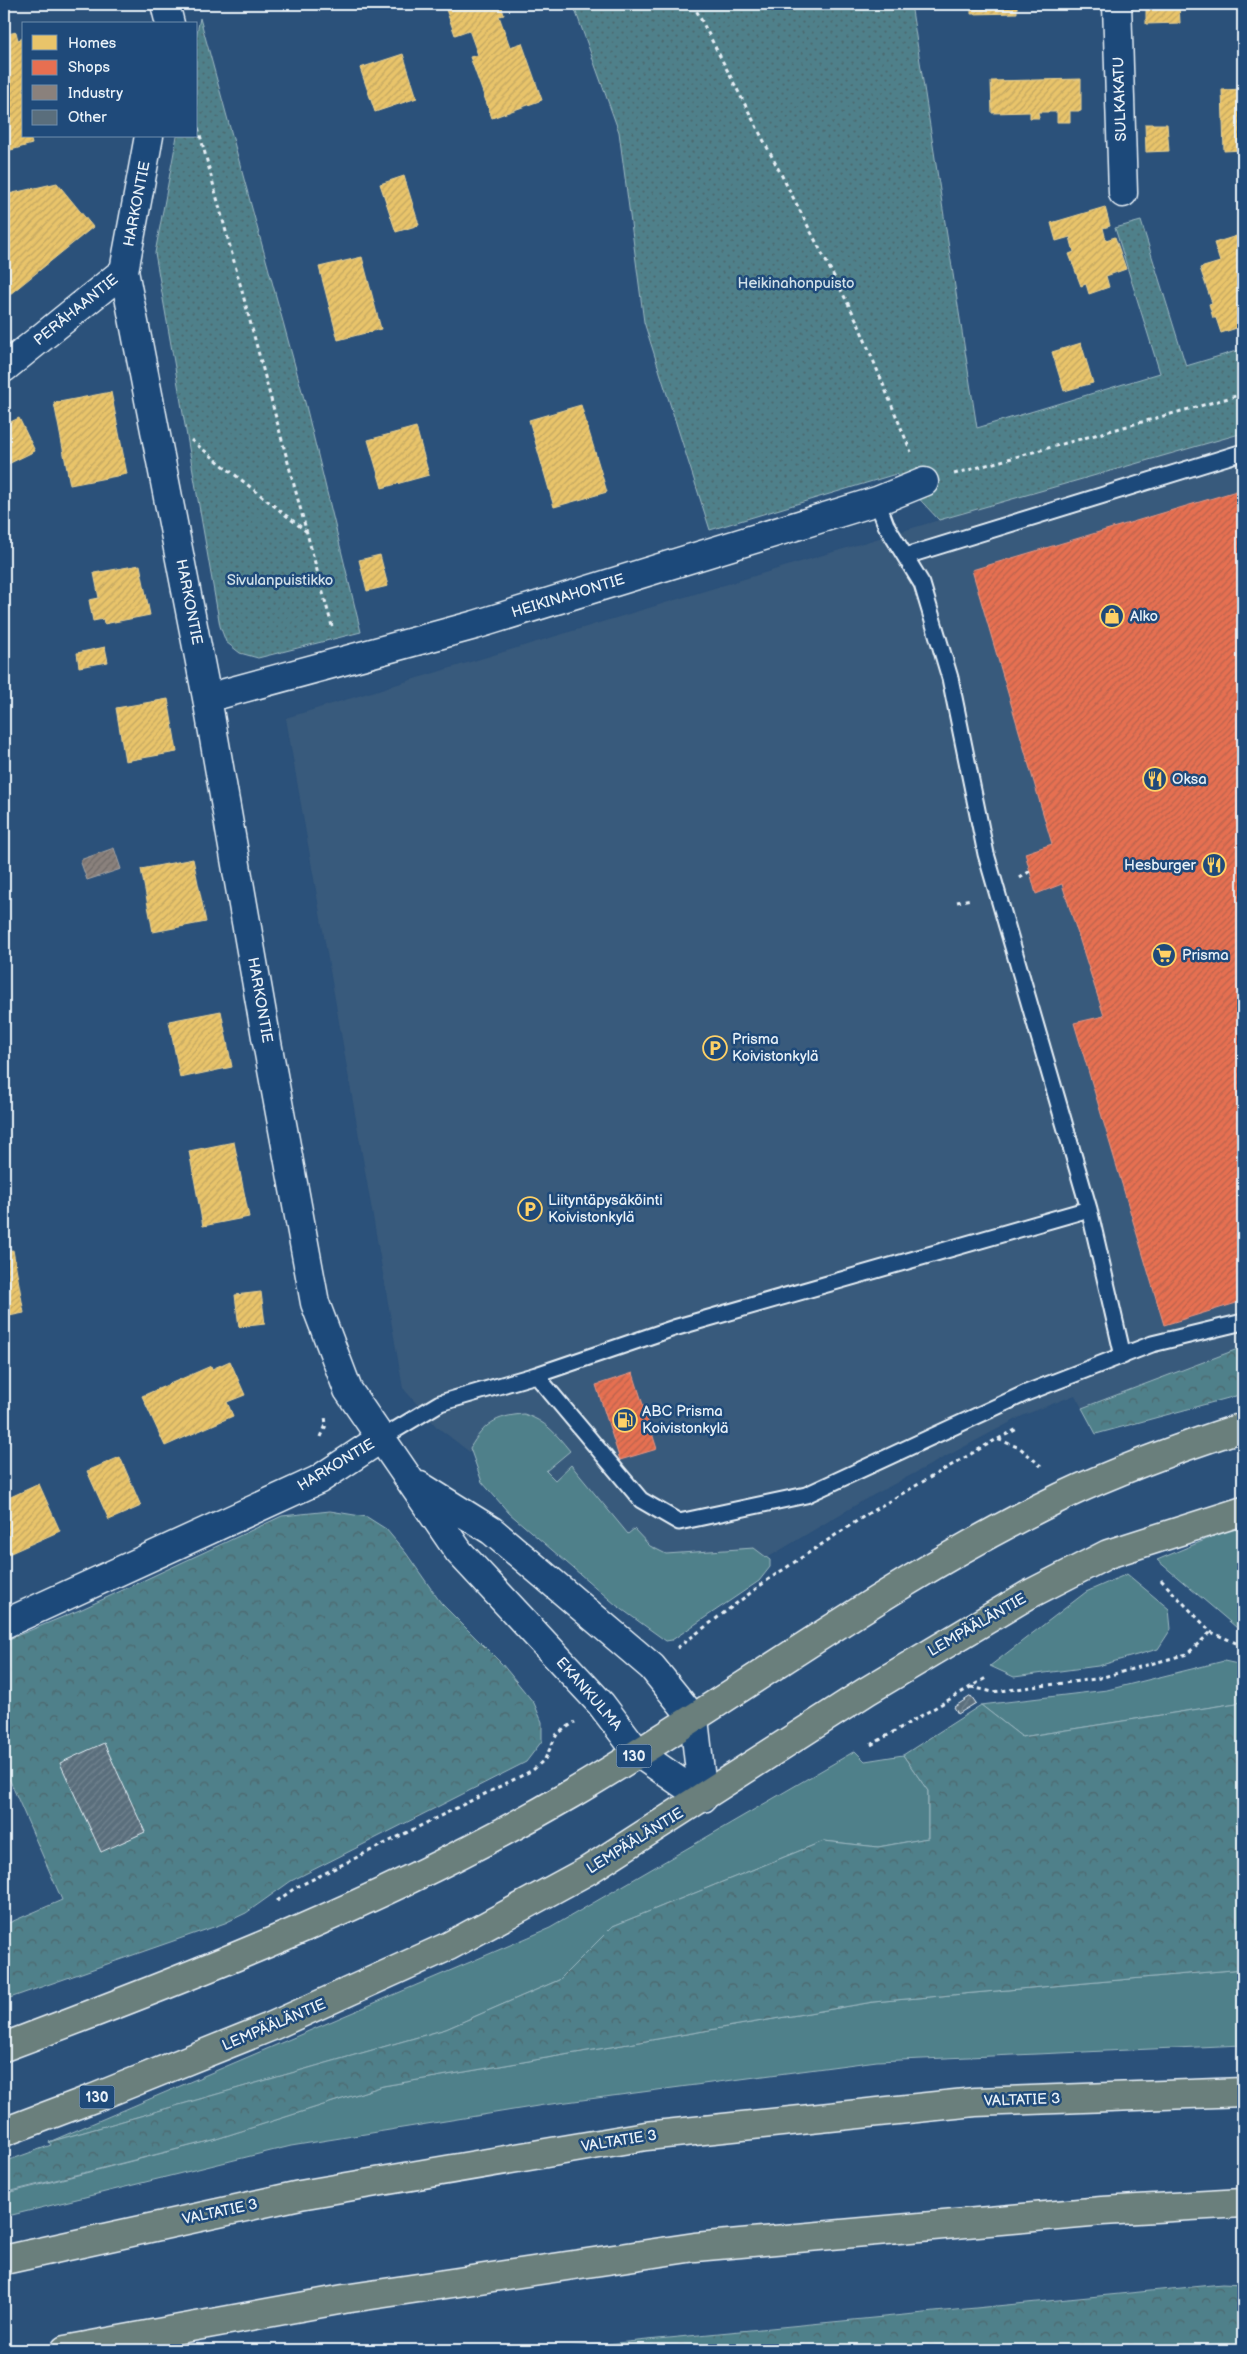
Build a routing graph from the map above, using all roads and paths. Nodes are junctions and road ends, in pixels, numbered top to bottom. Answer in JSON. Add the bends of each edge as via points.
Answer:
{"nodes":[{"id":1,"x":166,"y":4,"type":"edge"},
{"id":2,"x":693,"y":4,"type":"edge"},
{"id":3,"x":1117,"y":4,"type":"edge"},
{"id":4,"x":170,"y":22,"type":"edge"},
{"id":5,"x":198,"y":127,"type":"edge"},
{"id":6,"x":150,"y":138,"type":"edge"},
{"id":7,"x":1123,"y":193,"type":"dead end"},
{"id":8,"x":124,"y":271,"type":"junction"},
{"id":9,"x":4,"y":368,"type":"edge"},
{"id":10,"x":1243,"y":394,"type":"edge"},
{"id":11,"x":190,"y":439,"type":"dead end"},
{"id":12,"x":1243,"y":452,"type":"edge"},
{"id":13,"x":924,"y":482,"type":"junction"},
{"id":14,"x":877,"y":501,"type":"junction"},
{"id":15,"x":307,"y":532,"type":"junction"},
{"id":16,"x":906,"y":556,"type":"junction"},
{"id":17,"x":341,"y":662,"type":"junction"},
{"id":18,"x":207,"y":698,"type":"junction"},
{"id":19,"x":1089,"y":1209,"type":"junction"},
{"id":20,"x":1243,"y":1322,"type":"edge"},
{"id":21,"x":1123,"y":1356,"type":"junction"},
{"id":22,"x":536,"y":1374,"type":"junction"},
{"id":23,"x":1243,"y":1426,"type":"edge"},
{"id":24,"x":380,"y":1439,"type":"junction"},
{"id":25,"x":1041,"y":1466,"type":"dead end"},
{"id":26,"x":412,"y":1481,"type":"junction"},
{"id":27,"x":1243,"y":1511,"type":"edge"},
{"id":28,"x":1161,"y":1580,"type":"dead end"},
{"id":29,"x":4,"y":1624,"type":"edge"},
{"id":30,"x":1211,"y":1632,"type":"junction"},
{"id":31,"x":1243,"y":1646,"type":"edge"},
{"id":32,"x":652,"y":1667,"type":"junction"},
{"id":33,"x":986,"y":1678,"type":"dead end"},
{"id":34,"x":971,"y":1687,"type":"junction"},
{"id":35,"x":601,"y":1704,"type":"junction"},
{"id":36,"x":694,"y":1719,"type":"junction"},
{"id":37,"x":871,"y":1745,"type":"dead end"},
{"id":38,"x":638,"y":1753,"type":"junction"},
{"id":39,"x":703,"y":1798,"type":"junction"},
{"id":40,"x":271,"y":1906,"type":"dead end"},
{"id":41,"x":4,"y":2047,"type":"edge"},
{"id":42,"x":1243,"y":2092,"type":"edge"},
{"id":43,"x":4,"y":2132,"type":"edge"},
{"id":44,"x":1243,"y":2203,"type":"edge"},
{"id":45,"x":4,"y":2260,"type":"edge"},
{"id":46,"x":65,"y":2350,"type":"edge"}],
"edges":[{"from":1,"to":4,"type":"street"},
{"from":2,"to":13,"type":"path","via":[[857,321]]},
{"from":3,"to":7,"type":"street","name":"SULKAKATU"},
{"from":5,"to":15,"type":"path"},
{"from":6,"to":8,"type":"street","name":"HARKONTIE"},
{"from":8,"to":9,"type":"street","name":"PERÄHAANTIE"},
{"from":8,"to":18,"type":"street","name":"HARKONTIE"},
{"from":10,"to":13,"type":"path"},
{"from":11,"to":15,"type":"path"},
{"from":12,"to":16,"type":"lane"},
{"from":13,"to":14,"type":"street","name":"HEIKINAHONTIE"},
{"from":14,"to":16,"type":"lane","via":[[886,525]]},
{"from":14,"to":17,"type":"street","name":"HEIKINAHONTIE","via":[[475,625]]},
{"from":15,"to":17,"type":"path"},
{"from":16,"to":19,"type":"lane","via":[[922,584],[950,678],[986,854]]},
{"from":17,"to":18,"type":"street","name":"HEIKINAHONTIE"},
{"from":18,"to":24,"type":"street","name":"HARKONTIE","via":[[315,1303],[348,1390]]},
{"from":19,"to":21,"type":"lane"},
{"from":19,"to":22,"type":"lane","via":[[674,1328]]},
{"from":20,"to":21,"type":"lane","via":[[1152,1344]]},
{"from":21,"to":22,"type":"lane","via":[[1026,1393],[806,1495],[680,1522],[641,1500]]},
{"from":22,"to":24,"type":"lane","via":[[440,1402]]},
{"from":23,"to":36,"type":"main road","number":"130","via":[[1164,1453],[1070,1494],[964,1548]]},
{"from":24,"to":26,"type":"street","name":"EKANKULMA"},
{"from":24,"to":29,"type":"street","name":"HARKONTIE","via":[[318,1480]]},
{"from":25,"to":32,"type":"path","via":[[1020,1448],[997,1439],[872,1511],[769,1579]]},
{"from":26,"to":32,"type":"street","name":"EKANKULMA","via":[[492,1531]]},
{"from":26,"to":35,"type":"street","name":"EKANKULMA","via":[[459,1552]]},
{"from":27,"to":39,"type":"main road","name":"LEMPÄÄLÄNTIE","number":"130","via":[[1108,1554],[1028,1595],[867,1691]]},
{"from":28,"to":30,"type":"path"},
{"from":30,"to":31,"type":"path"},
{"from":30,"to":34,"type":"path","via":[[1187,1654],[1096,1679],[993,1692]]},
{"from":32,"to":36,"type":"street","name":"EKANKULMA"},
{"from":33,"to":34,"type":"path"},
{"from":34,"to":37,"type":"path"},
{"from":35,"to":38,"type":"street","name":"EKANKULMA"},
{"from":35,"to":40,"type":"path","via":[[557,1734],[545,1759],[533,1770],[295,1888]]},
{"from":36,"to":38,"type":"main road","number":"130"},
{"from":36,"to":39,"type":"street"},
{"from":38,"to":39,"type":"street","name":"EKANKULMA"},
{"from":38,"to":41,"type":"main road","number":"130","via":[[493,1837],[326,1919],[183,1980]]},
{"from":39,"to":43,"type":"main road","name":"LEMPÄÄLÄNTIE","number":"130","via":[[587,1871],[449,1946],[270,2027]]},
{"from":42,"to":45,"type":"main road","name":"VALTATIE 3","via":[[975,2102],[646,2136],[300,2195]]},
{"from":44,"to":46,"type":"main road","via":[[1093,2212],[695,2247],[344,2299]]}]}
